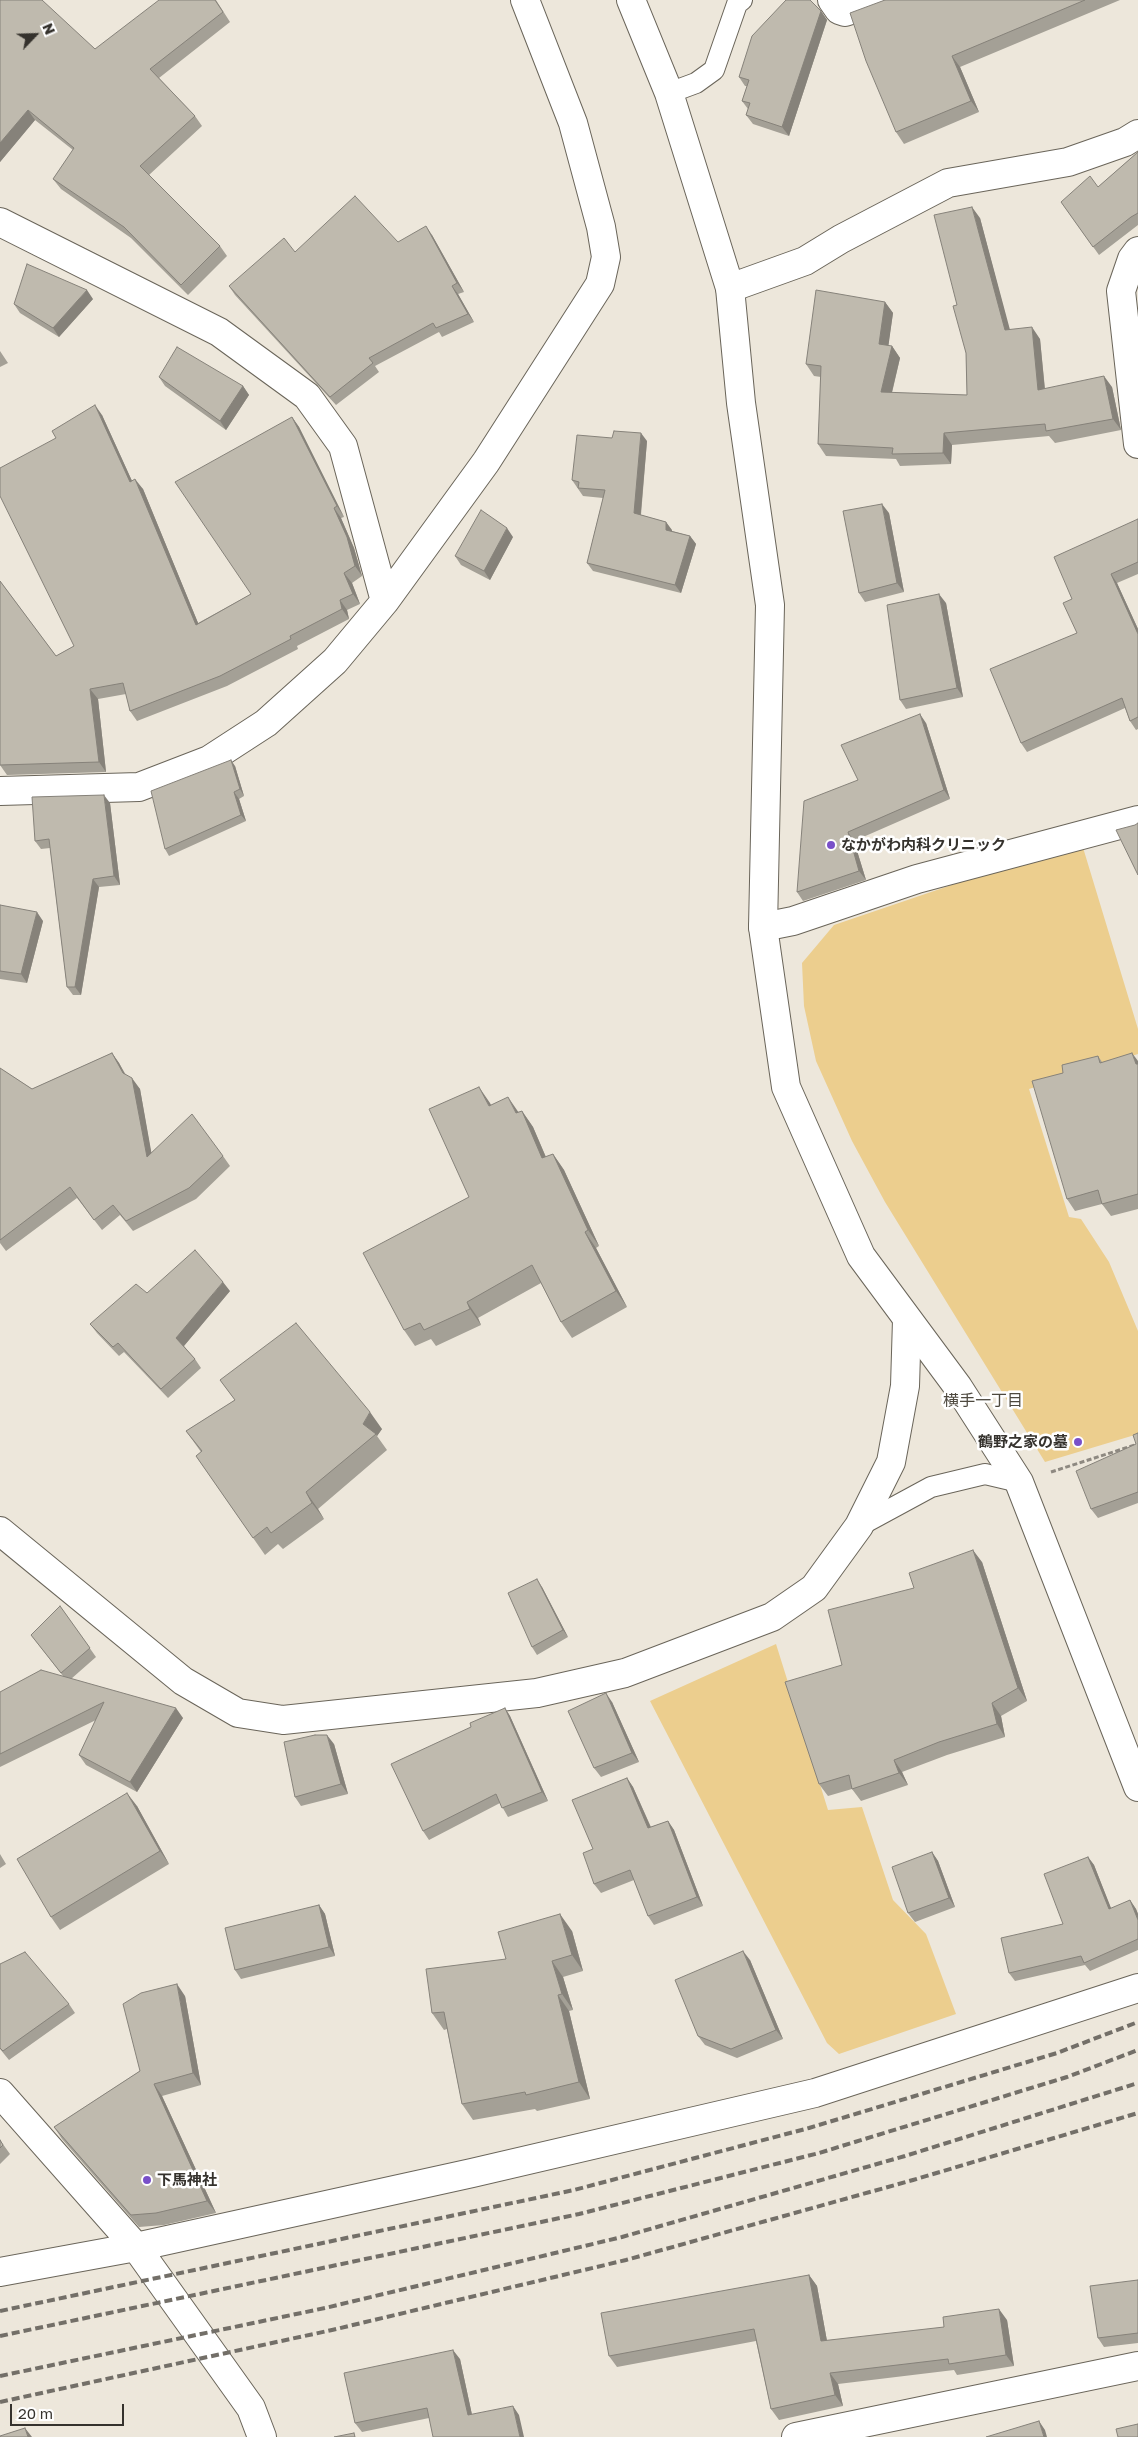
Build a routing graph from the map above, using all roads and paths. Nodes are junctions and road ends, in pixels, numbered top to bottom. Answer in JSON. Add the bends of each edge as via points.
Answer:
{"nodes":[{"id":1,"x":525,"y":0,"type":"edge"},
{"id":2,"x":631,"y":0,"type":"edge"},
{"id":3,"x":742,"y":0,"type":"edge"},
{"id":4,"x":832,"y":0,"type":"edge"},
{"id":5,"x":883,"y":0,"type":"edge"},
{"id":6,"x":669,"y":93,"type":"junction"},
{"id":7,"x":1138,"y":134,"type":"edge"},
{"id":8,"x":0,"y":222,"type":"edge"},
{"id":9,"x":1138,"y":251,"type":"edge"},
{"id":10,"x":730,"y":288,"type":"junction"},
{"id":11,"x":1138,"y":444,"type":"edge"},
{"id":12,"x":385,"y":601,"type":"junction"},
{"id":13,"x":0,"y":791,"type":"edge"},
{"id":14,"x":1138,"y":820,"type":"edge"},
{"id":15,"x":763,"y":927,"type":"junction"},
{"id":16,"x":907,"y":1320,"type":"junction"},
{"id":17,"x":1138,"y":1444,"type":"edge"},
{"id":18,"x":1019,"y":1482,"type":"junction"},
{"id":19,"x":859,"y":1526,"type":"junction"},
{"id":20,"x":0,"y":1531,"type":"edge"},
{"id":21,"x":1138,"y":1787,"type":"edge"},
{"id":22,"x":1138,"y":1988,"type":"edge"},
{"id":23,"x":0,"y":2093,"type":"edge"},
{"id":24,"x":136,"y":2246,"type":"junction"},
{"id":25,"x":0,"y":2272,"type":"edge"},
{"id":26,"x":1138,"y":2366,"type":"edge"},
{"id":27,"x":262,"y":2437,"type":"edge"},
{"id":28,"x":796,"y":2437,"type":"edge"}],
"edges":[{"from":1,"to":12,"type":"street","via":[[573,123],[596,208],[606,257],[600,284],[486,462]]},
{"from":2,"to":6,"type":"street"},
{"from":3,"to":6,"type":"lane","via":[[714,70],[696,83]]},
{"from":4,"to":5,"type":"street","via":[[839,10],[845,12]]},
{"from":6,"to":10,"type":"street"},
{"from":7,"to":10,"type":"street","via":[[1125,142],[1068,162],[948,183],[849,234],[805,261]]},
{"from":8,"to":12,"type":"street","via":[[219,332],[307,396],[343,446]]},
{"from":9,"to":11,"type":"street","via":[[1121,291]]},
{"from":10,"to":15,"type":"street","via":[[741,403],[770,605]]},
{"from":12,"to":13,"type":"street","via":[[321,674],[266,723],[208,760],[139,787]]},
{"from":14,"to":15,"type":"street","via":[[917,879],[793,922]]},
{"from":15,"to":16,"type":"street","via":[[786,1087],[861,1256]]},
{"from":16,"to":18,"type":"street","via":[[958,1388]]},
{"from":16,"to":19,"type":"street","via":[[905,1386],[890,1462]]},
{"from":17,"to":18,"type":"path"},
{"from":18,"to":19,"type":"lane","via":[[985,1474],[931,1487]]},
{"from":18,"to":21,"type":"street"},
{"from":19,"to":20,"type":"street","via":[[814,1588],[772,1617],[624,1673],[537,1693],[283,1720],[238,1713],[183,1681]]},
{"from":22,"to":24,"type":"street","via":[[815,2093],[472,2173]]},
{"from":23,"to":24,"type":"street"},
{"from":24,"to":25,"type":"street"},
{"from":24,"to":27,"type":"street","via":[[251,2408]]},
{"from":26,"to":28,"type":"street"}]}
